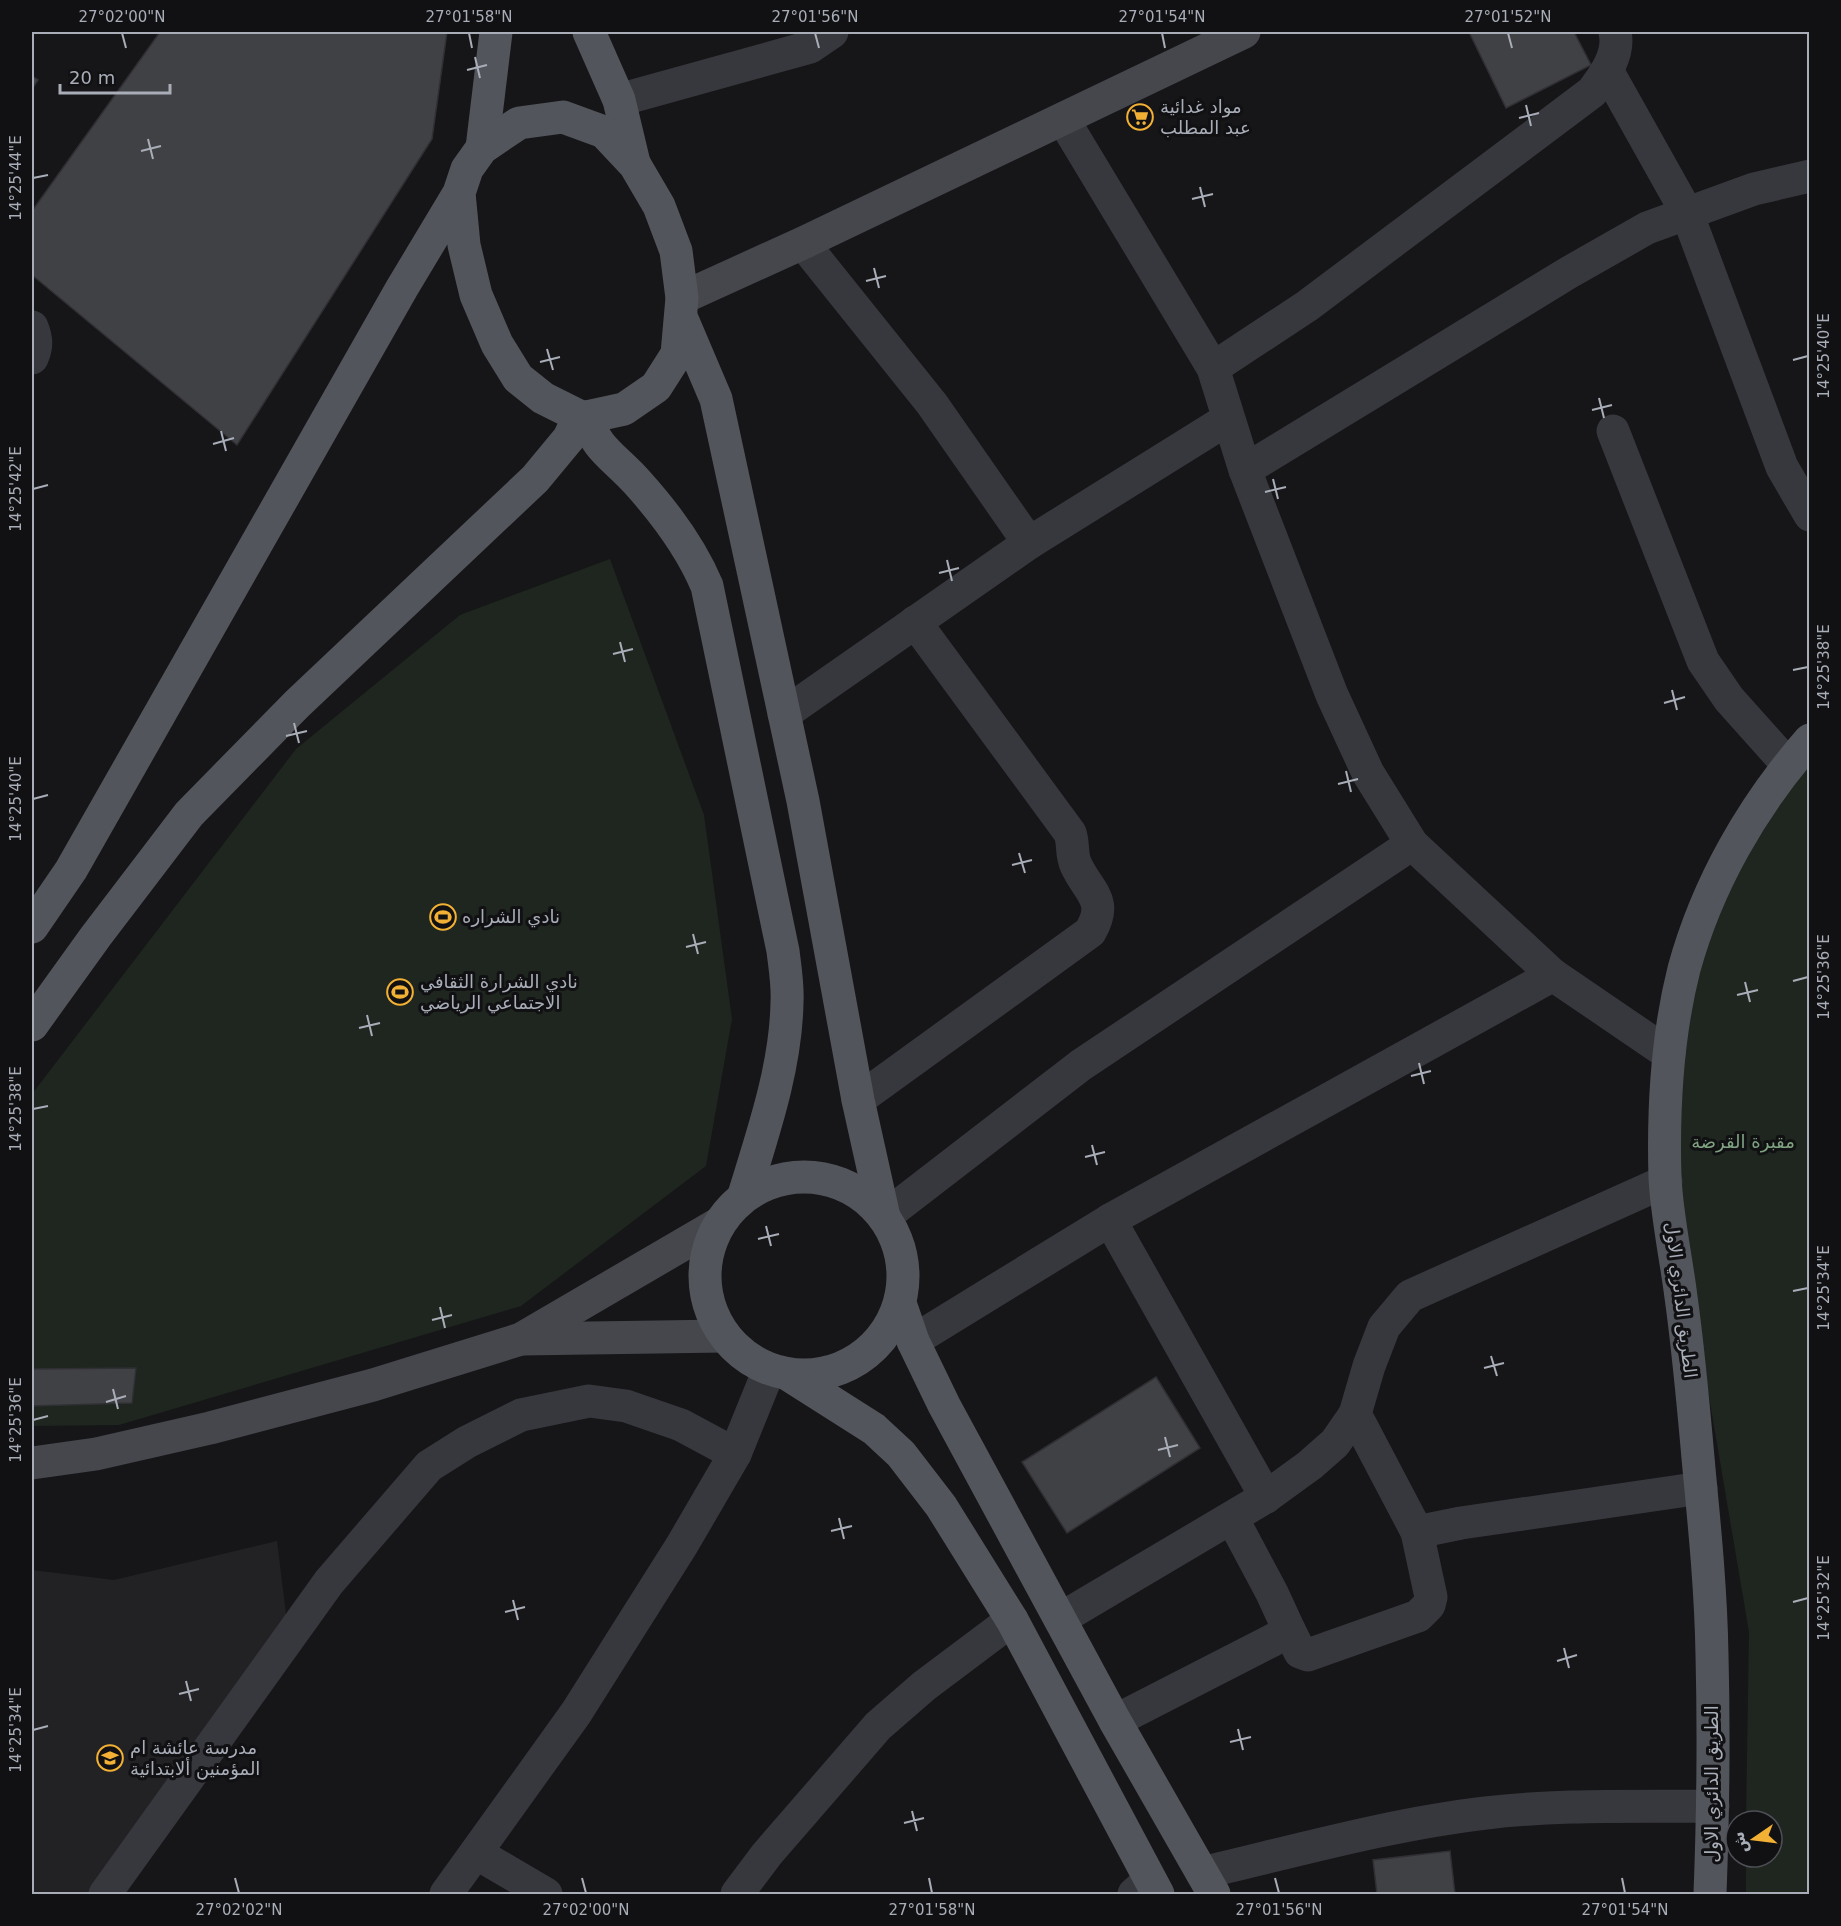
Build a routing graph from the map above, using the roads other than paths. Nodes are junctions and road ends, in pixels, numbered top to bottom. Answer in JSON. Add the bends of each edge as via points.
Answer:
{"nodes":[{"id":1,"x":496,"y":32,"type":"edge"},
{"id":2,"x":589,"y":32,"type":"edge"},
{"id":3,"x":832,"y":32,"type":"edge"},
{"id":4,"x":1244,"y":32,"type":"edge"},
{"id":5,"x":1615,"y":32,"type":"edge"},
{"id":6,"x":1608,"y":72,"type":"junction"},
{"id":7,"x":619,"y":100,"type":"junction"},
{"id":8,"x":1063,"y":118,"type":"junction"},
{"id":9,"x":482,"y":148,"type":"junction"},
{"id":10,"x":635,"y":165,"type":"junction"},
{"id":11,"x":1809,"y":176,"type":"edge"},
{"id":12,"x":459,"y":193,"type":"junction"},
{"id":13,"x":1687,"y":213,"type":"junction"},
{"id":14,"x":803,"y":243,"type":"junction"},
{"id":15,"x":682,"y":307,"type":"junction"},
{"id":16,"x":32,"y":327,"type":"edge"},
{"id":17,"x":32,"y":358,"type":"edge"},
{"id":18,"x":1213,"y":368,"type":"junction"},
{"id":19,"x":583,"y":416,"type":"junction"},
{"id":20,"x":1228,"y":419,"type":"junction"},
{"id":21,"x":1613,"y":431,"type":"dead end"},
{"id":22,"x":1245,"y":470,"type":"junction"},
{"id":23,"x":1809,"y":515,"type":"edge"},
{"id":24,"x":1029,"y":543,"type":"junction"},
{"id":25,"x":915,"y":622,"type":"junction"},
{"id":26,"x":784,"y":714,"type":"junction"},
{"id":27,"x":1809,"y":740,"type":"edge"},
{"id":28,"x":1788,"y":765,"type":"junction"},
{"id":29,"x":1412,"y":844,"type":"junction"},
{"id":30,"x":32,"y":927,"type":"edge"},
{"id":31,"x":1553,"y":975,"type":"junction"},
{"id":32,"x":32,"y":1025,"type":"edge"},
{"id":33,"x":1669,"y":1054,"type":"junction"},
{"id":34,"x":858,"y":1100,"type":"junction"},
{"id":35,"x":1665,"y":1181,"type":"junction"},
{"id":36,"x":744,"y":1195,"type":"junction"},
{"id":37,"x":884,"y":1217,"type":"junction"},
{"id":38,"x":1110,"y":1220,"type":"junction"},
{"id":39,"x":718,"y":1224,"type":"junction"},
{"id":40,"x":900,"y":1303,"type":"junction"},
{"id":41,"x":724,"y":1335,"type":"junction"},
{"id":42,"x":521,"y":1339,"type":"junction"},
{"id":43,"x":913,"y":1341,"type":"junction"},
{"id":44,"x":779,"y":1372,"type":"junction"},
{"id":45,"x":1355,"y":1414,"type":"junction"},
{"id":46,"x":735,"y":1454,"type":"junction"},
{"id":47,"x":32,"y":1463,"type":"edge"},
{"id":48,"x":1701,"y":1488,"type":"junction"},
{"id":49,"x":1266,"y":1497,"type":"junction"},
{"id":50,"x":1232,"y":1518,"type":"junction"},
{"id":51,"x":1417,"y":1532,"type":"junction"},
{"id":52,"x":1060,"y":1619,"type":"junction"},
{"id":53,"x":1012,"y":1620,"type":"junction"},
{"id":54,"x":1289,"y":1630,"type":"junction"},
{"id":55,"x":1115,"y":1721,"type":"junction"},
{"id":56,"x":1713,"y":1806,"type":"junction"},
{"id":57,"x":476,"y":1853,"type":"junction"},
{"id":58,"x":1208,"y":1884,"type":"edge"},
{"id":59,"x":1147,"y":1890,"type":"edge"},
{"id":60,"x":105,"y":1894,"type":"edge"},
{"id":61,"x":446,"y":1894,"type":"edge"},
{"id":62,"x":546,"y":1894,"type":"edge"},
{"id":63,"x":737,"y":1894,"type":"edge"},
{"id":64,"x":1710,"y":1894,"type":"edge"}],
"edges":[{"from":1,"to":9,"type":"main road"},
{"from":2,"to":7,"type":"main road"},
{"from":3,"to":7,"type":"street","via":[[810,47]]},
{"from":4,"to":8,"type":"street"},
{"from":5,"to":6,"type":"street","via":[[1617,42]]},
{"from":6,"to":13,"type":"street"},
{"from":6,"to":18,"type":"street","via":[[1592,92],[1326,292]]},
{"from":7,"to":10,"type":"main road"},
{"from":8,"to":14,"type":"street"},
{"from":8,"to":18,"type":"street"},
{"from":9,"to":10,"type":"main road","via":[[519,123],[563,117],[604,132]]},
{"from":9,"to":12,"type":"main road","via":[[467,169]]},
{"from":10,"to":15,"type":"main road","via":[[659,206],[676,251]]},
{"from":11,"to":13,"type":"street","via":[[1754,189]]},
{"from":12,"to":19,"type":"main road","via":[[464,245],[496,344],[518,378],[543,398]]},
{"from":12,"to":30,"type":"main road","via":[[71,870]]},
{"from":13,"to":22,"type":"street","via":[[1647,228],[1568,273]]},
{"from":13,"to":23,"type":"street","via":[[1782,466]]},
{"from":14,"to":15,"type":"street"},
{"from":14,"to":24,"type":"street","via":[[932,404]]},
{"from":15,"to":19,"type":"main road","via":[[677,354],[656,387],[624,409]]},
{"from":15,"to":26,"type":"main road","via":[[716,399]]},
{"from":16,"to":17,"type":"street","via":[[36,339]]},
{"from":18,"to":20,"type":"street"},
{"from":19,"to":32,"type":"main road","via":[[535,479],[297,704],[189,814]]},
{"from":19,"to":36,"type":"main road","via":[[595,439],[636,481],[695,558],[707,586],[783,951],[787,1002],[779,1068]]},
{"from":20,"to":22,"type":"street"},
{"from":20,"to":24,"type":"street"},
{"from":21,"to":28,"type":"street","via":[[1703,661],[1729,699]]},
{"from":22,"to":29,"type":"street","via":[[1332,695],[1368,773]]},
{"from":24,"to":25,"type":"street"},
{"from":25,"to":26,"type":"street"},
{"from":25,"to":34,"type":"street","via":[[1070,833],[1076,865],[1099,909],[1090,932]]},
{"from":26,"to":34,"type":"main road"},
{"from":27,"to":28,"type":"main road","name":"الطريق الدائري الاول"},
{"from":28,"to":33,"type":"main road","name":"الطريق الدائري الاول","via":[[1754,812],[1703,915],[1684,970]]},
{"from":29,"to":31,"type":"street"},
{"from":29,"to":37,"type":"street","via":[[1081,1065]]},
{"from":31,"to":33,"type":"street"},
{"from":31,"to":38,"type":"street"},
{"from":33,"to":35,"type":"main road","name":"الطريق الدائري الاول"},
{"from":34,"to":37,"type":"main road"},
{"from":35,"to":45,"type":"street","via":[[1410,1296],[1384,1327]]},
{"from":35,"to":48,"type":"main road","name":"الطريق الدائري الاول","via":[[1690,1360]]},
{"from":36,"to":37,"type":"main road","via":[[767,1183],[792,1177],[818,1177],[866,1198]]},
{"from":36,"to":39,"type":"main road"},
{"from":37,"to":40,"type":"main road","via":[[897,1244],[903,1273]]},
{"from":38,"to":43,"type":"street"},
{"from":38,"to":49,"type":"street"},
{"from":39,"to":41,"type":"main road","via":[[707,1252],[704,1281],[710,1309]]},
{"from":39,"to":42,"type":"street"},
{"from":40,"to":43,"type":"main road"},
{"from":40,"to":44,"type":"main road","via":[[888,1329],[869,1351],[845,1367],[818,1375]]},
{"from":41,"to":42,"type":"street"},
{"from":41,"to":44,"type":"main road","via":[[744,1356]]},
{"from":42,"to":47,"type":"street","via":[[373,1385],[210,1428],[96,1454]]},
{"from":43,"to":52,"type":"main road"},
{"from":44,"to":46,"type":"street"},
{"from":44,"to":53,"type":"main road","via":[[874,1429],[901,1454],[941,1506]]},
{"from":45,"to":49,"type":"street","via":[[1335,1443]]},
{"from":45,"to":51,"type":"street"},
{"from":46,"to":57,"type":"street","via":[[576,1713]]},
{"from":46,"to":60,"type":"street","via":[[681,1425],[626,1406],[588,1401],[521,1415],[429,1466],[329,1582]]},
{"from":48,"to":51,"type":"street"},
{"from":48,"to":56,"type":"main road","name":"الطريق الدائري الاول","via":[[1712,1652]]},
{"from":49,"to":50,"type":"street"},
{"from":50,"to":52,"type":"street"},
{"from":50,"to":54,"type":"street"},
{"from":51,"to":54,"type":"street","via":[[1431,1597],[1418,1616],[1308,1655],[1300,1652]]},
{"from":52,"to":55,"type":"main road"},
{"from":53,"to":59,"type":"main road"},
{"from":53,"to":63,"type":"street","via":[[878,1726]]},
{"from":54,"to":55,"type":"street"},
{"from":55,"to":58,"type":"main road"},
{"from":56,"to":58,"type":"street","via":[[1486,1813],[1368,1834]]},
{"from":56,"to":64,"type":"main road","name":"الطريق الدائري الاول"},
{"from":57,"to":61,"type":"street"},
{"from":57,"to":62,"type":"street"}]}
